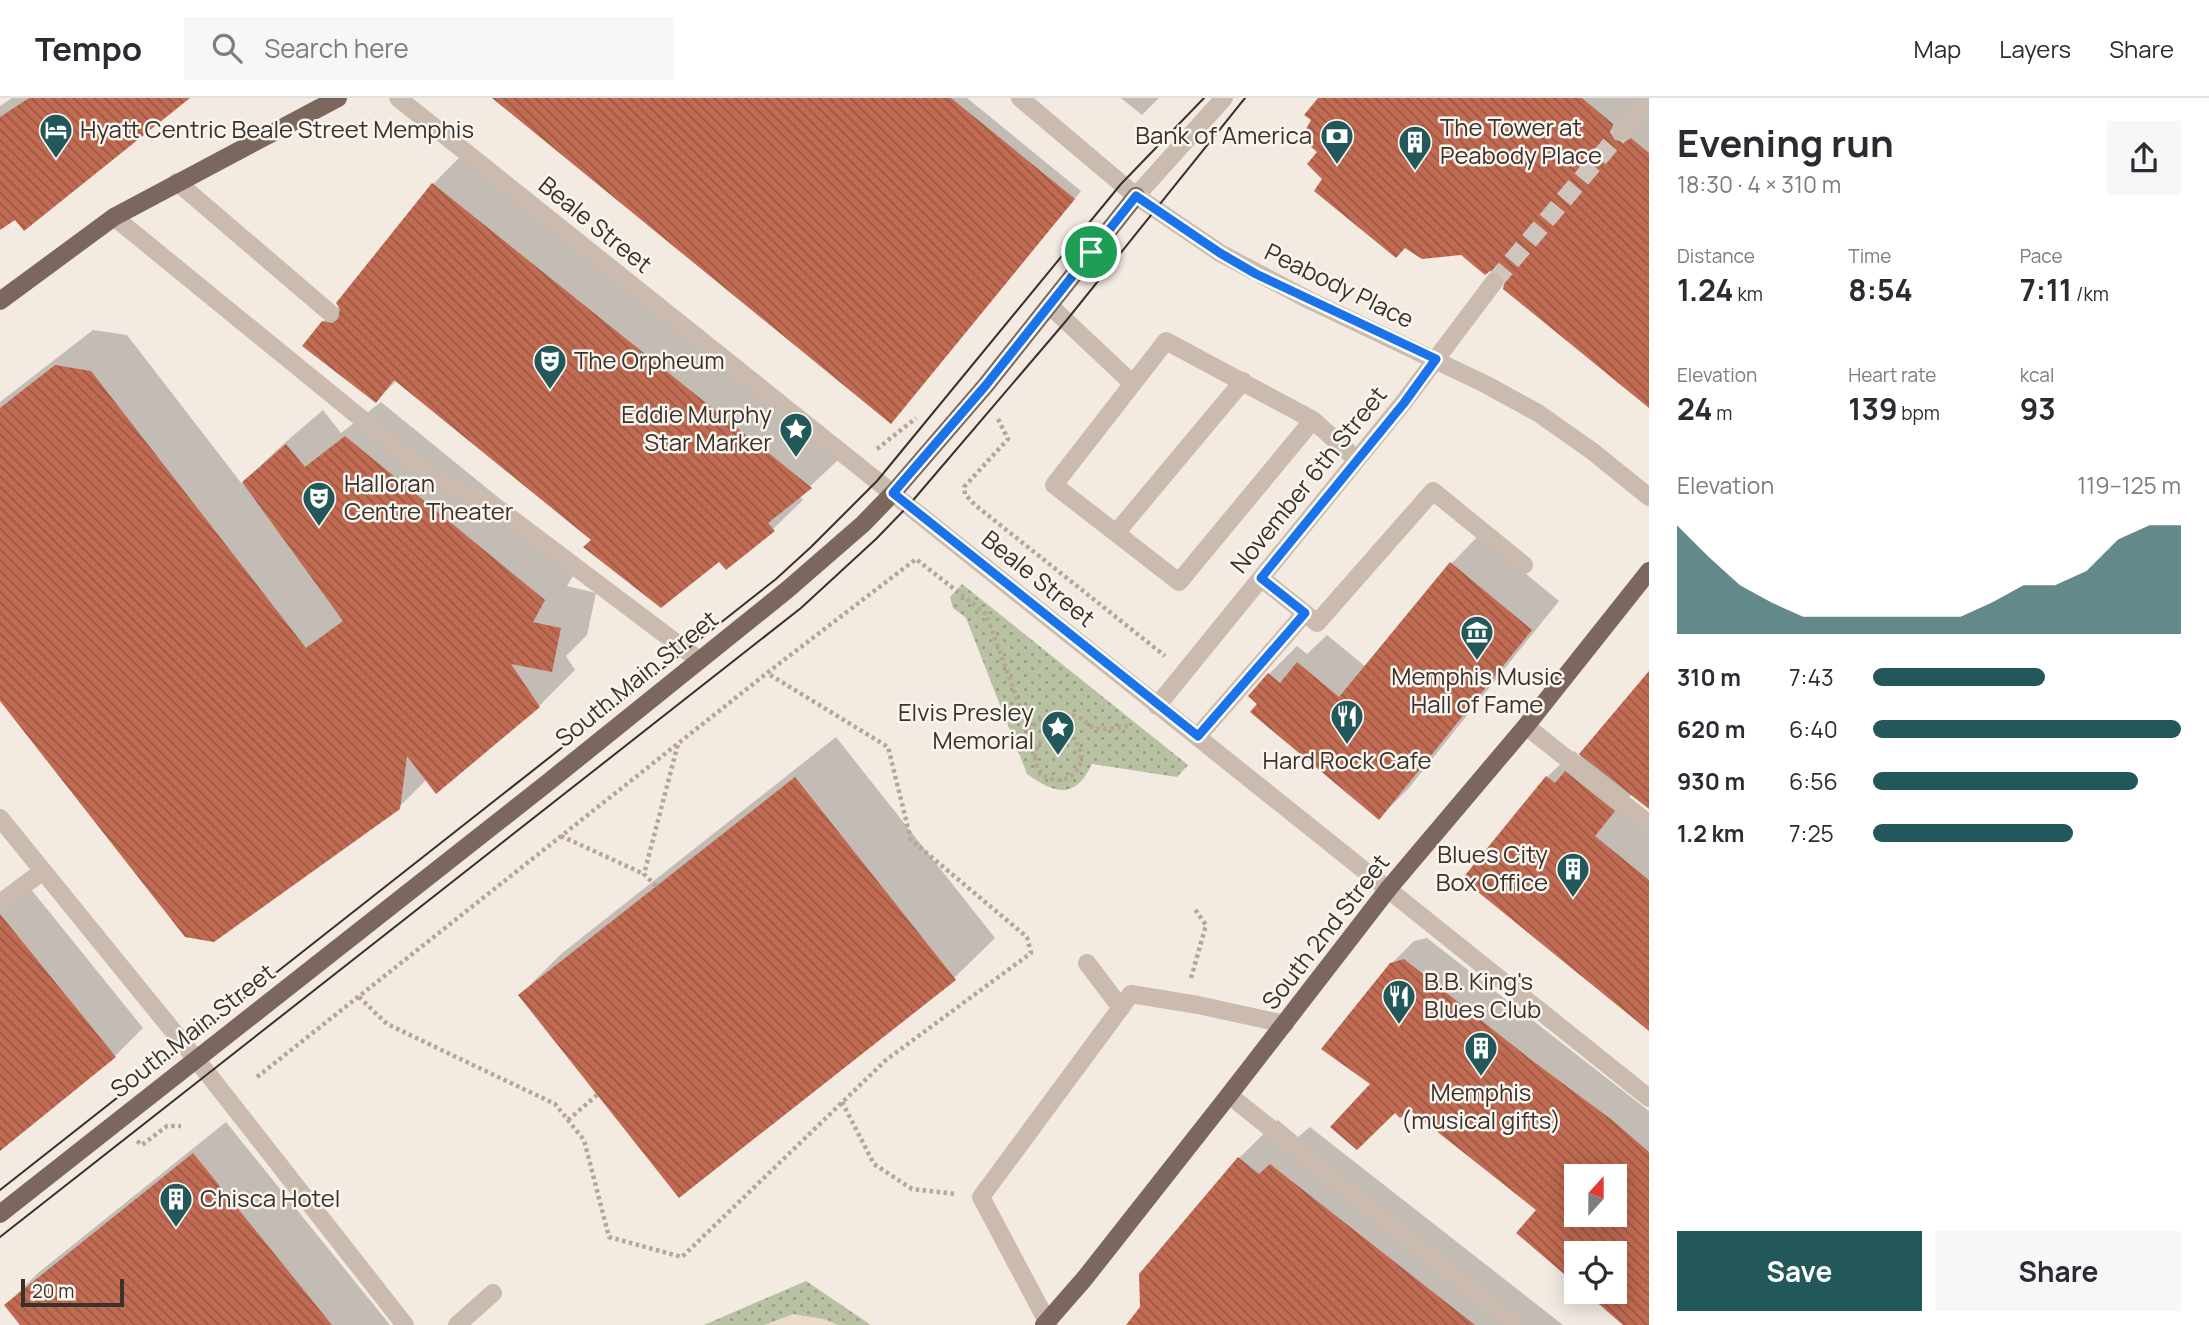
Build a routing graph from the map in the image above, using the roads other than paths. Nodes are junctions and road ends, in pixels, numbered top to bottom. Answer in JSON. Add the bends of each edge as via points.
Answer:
{"nodes":[{"id":1,"x":338,"y":98,"type":"edge"},
{"id":2,"x":398,"y":98,"type":"edge"},
{"id":3,"x":1020,"y":98,"type":"edge"},
{"id":4,"x":1224,"y":98,"type":"edge"},
{"id":5,"x":1649,"y":99,"type":"edge"},
{"id":6,"x":1622,"y":131,"type":"tunnel mouth"},
{"id":7,"x":177,"y":182,"type":"junction"},
{"id":8,"x":1136,"y":196,"type":"junction"},
{"id":9,"x":114,"y":217,"type":"junction"},
{"id":10,"x":1494,"y":282,"type":"tunnel mouth"},
{"id":11,"x":0,"y":301,"type":"edge"},
{"id":12,"x":1049,"y":305,"type":"junction"},
{"id":13,"x":329,"y":312,"type":"dead end"},
{"id":14,"x":1436,"y":359,"type":"junction"},
{"id":15,"x":1243,"y":380,"type":"junction"},
{"id":16,"x":1132,"y":383,"type":"junction"},
{"id":17,"x":1313,"y":420,"type":"junction"},
{"id":18,"x":1357,"y":460,"type":"junction"},
{"id":19,"x":893,"y":493,"type":"junction"},
{"id":20,"x":1649,"y":497,"type":"edge"},
{"id":21,"x":1116,"y":533,"type":"junction"},
{"id":22,"x":1524,"y":565,"type":"dead end"},
{"id":23,"x":1649,"y":571,"type":"edge"},
{"id":24,"x":1261,"y":578,"type":"junction"},
{"id":25,"x":1305,"y":613,"type":"junction"},
{"id":26,"x":699,"y":660,"type":"junction"},
{"id":27,"x":1157,"y":706,"type":"junction"},
{"id":28,"x":1526,"y":726,"type":"junction"},
{"id":29,"x":1198,"y":736,"type":"junction"},
{"id":30,"x":0,"y":818,"type":"edge"},
{"id":31,"x":1649,"y":824,"type":"edge"},
{"id":32,"x":43,"y":871,"type":"junction"},
{"id":33,"x":1389,"y":888,"type":"junction"},
{"id":34,"x":0,"y":903,"type":"edge"},
{"id":35,"x":1087,"y":963,"type":"dead end"},
{"id":36,"x":1121,"y":1008,"type":"junction"},
{"id":37,"x":1285,"y":1024,"type":"junction"},
{"id":38,"x":196,"y":1060,"type":"junction"},
{"id":39,"x":1229,"y":1095,"type":"junction"},
{"id":40,"x":1649,"y":1098,"type":"edge"},
{"id":41,"x":0,"y":1214,"type":"edge"},
{"id":42,"x":493,"y":1293,"type":"dead end"},
{"id":43,"x":1046,"y":1324,"type":"edge"},
{"id":44,"x":405,"y":1325,"type":"edge"},
{"id":45,"x":457,"y":1325,"type":"edge"},
{"id":46,"x":1516,"y":1325,"type":"edge"}],
"edges":[{"from":1,"to":7,"type":"main road"},
{"from":2,"to":19,"type":"street","name":"Beale Street"},
{"from":3,"to":8,"type":"street","name":"Peabody Place"},
{"from":4,"to":8,"type":"street","name":"South Main Street"},
{"from":5,"to":6,"type":"street"},
{"from":7,"to":9,"type":"main road"},
{"from":7,"to":13,"type":"street"},
{"from":8,"to":12,"type":"main road","name":"South Main Street"},
{"from":8,"to":14,"type":"street","name":"Peabody Place","via":[[1256,274]]},
{"from":9,"to":11,"type":"main road"},
{"from":9,"to":26,"type":"street","via":[[428,473],[500,510]]},
{"from":10,"to":14,"type":"street","name":"November 6th Street"},
{"from":12,"to":16,"type":"street"},
{"from":12,"to":19,"type":"main road","name":"South Main Street"},
{"from":14,"to":18,"type":"street","name":"November 6th Street"},
{"from":14,"to":20,"type":"street","name":"Peabody Place","via":[[1538,413]]},
{"from":15,"to":16,"type":"street","via":[[1166,341]]},
{"from":15,"to":17,"type":"street"},
{"from":15,"to":21,"type":"street"},
{"from":16,"to":21,"type":"street","via":[[1054,485]]},
{"from":17,"to":18,"type":"street"},
{"from":17,"to":21,"type":"street","via":[[1179,582]]},
{"from":18,"to":24,"type":"street","name":"November 6th Street"},
{"from":19,"to":26,"type":"main road","name":"South Main Street","via":[[787,590]]},
{"from":19,"to":27,"type":"street","name":"Beale Street"},
{"from":22,"to":25,"type":"street","via":[[1433,491],[1317,623]]},
{"from":23,"to":28,"type":"main road","name":"South 2nd Street"},
{"from":24,"to":25,"type":"street"},
{"from":24,"to":27,"type":"street","name":"November 6th Street"},
{"from":25,"to":29,"type":"street"},
{"from":26,"to":38,"type":"main road","name":"South Main Street"},
{"from":27,"to":29,"type":"street","name":"Beale Street"},
{"from":28,"to":31,"type":"street"},
{"from":28,"to":33,"type":"main road","name":"South 2nd Street"},
{"from":29,"to":33,"type":"street","name":"Beale Street"},
{"from":30,"to":32,"type":"street"},
{"from":32,"to":34,"type":"street"},
{"from":32,"to":38,"type":"street"},
{"from":33,"to":37,"type":"main road","name":"South 2nd Street"},
{"from":33,"to":40,"type":"street","name":"Beale Street"},
{"from":35,"to":36,"type":"street"},
{"from":36,"to":37,"type":"street","via":[[1131,994]]},
{"from":36,"to":43,"type":"street","via":[[981,1198]]},
{"from":37,"to":39,"type":"main road","name":"South 2nd Street"},
{"from":38,"to":41,"type":"main road","name":"South Main Street"},
{"from":38,"to":44,"type":"street"},
{"from":39,"to":43,"type":"main road","name":"South 2nd Street"},
{"from":39,"to":46,"type":"street"},
{"from":42,"to":45,"type":"street"}]}
